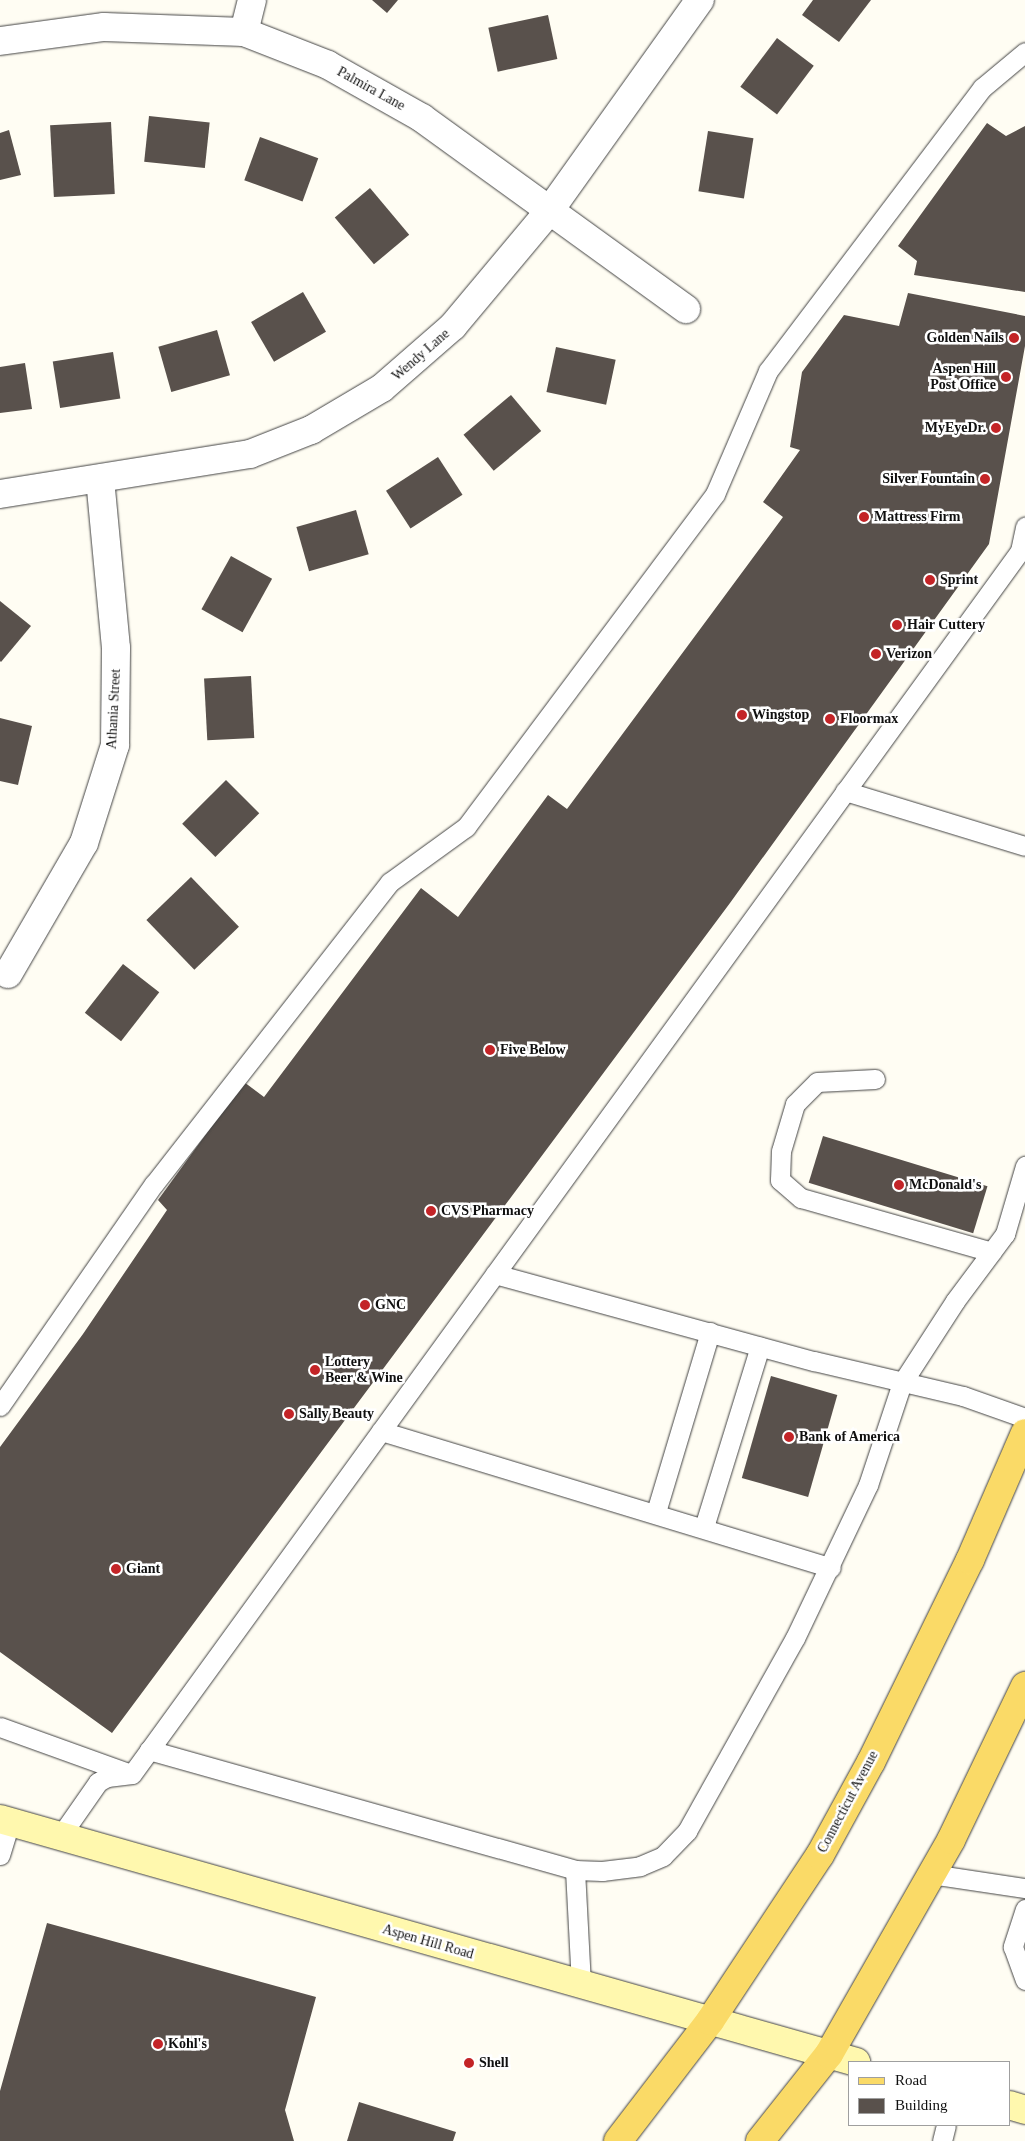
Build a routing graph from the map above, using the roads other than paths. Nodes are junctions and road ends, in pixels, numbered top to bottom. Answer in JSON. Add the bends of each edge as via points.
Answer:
{"nodes":[{"id":1,"x":252,"y":0,"type":"edge"},
{"id":2,"x":700,"y":0,"type":"edge"},
{"id":3,"x":244,"y":32,"type":"junction"},
{"id":4,"x":0,"y":41,"type":"edge"},
{"id":5,"x":1025,"y":52,"type":"edge"},
{"id":6,"x":550,"y":210,"type":"junction"},
{"id":7,"x":686,"y":309,"type":"dead end"},
{"id":8,"x":100,"y":479,"type":"junction"},
{"id":9,"x":0,"y":494,"type":"edge"},
{"id":10,"x":1025,"y":527,"type":"edge"},
{"id":11,"x":845,"y":791,"type":"junction"},
{"id":12,"x":1025,"y":846,"type":"edge"},
{"id":13,"x":8,"y":974,"type":"dead end"},
{"id":14,"x":874,"y":1079,"type":"dead end"},
{"id":15,"x":1025,"y":1166,"type":"edge"},
{"id":16,"x":992,"y":1252,"type":"junction"},
{"id":17,"x":495,"y":1274,"type":"junction"},
{"id":18,"x":710,"y":1332,"type":"junction"},
{"id":19,"x":760,"y":1346,"type":"junction"},
{"id":20,"x":902,"y":1383,"type":"junction"},
{"id":21,"x":0,"y":1406,"type":"edge"},
{"id":22,"x":1025,"y":1418,"type":"edge"},
{"id":23,"x":380,"y":1431,"type":"junction"},
{"id":24,"x":1025,"y":1433,"type":"edge"},
{"id":25,"x":656,"y":1512,"type":"junction"},
{"id":26,"x":704,"y":1527,"type":"junction"},
{"id":27,"x":830,"y":1568,"type":"junction"},
{"id":28,"x":1025,"y":1686,"type":"edge"},
{"id":29,"x":1018,"y":1720,"type":"edge"},
{"id":30,"x":0,"y":1727,"type":"edge"},
{"id":31,"x":149,"y":1750,"type":"junction"},
{"id":32,"x":132,"y":1774,"type":"junction"},
{"id":33,"x":5,"y":1821,"type":"edge"},
{"id":34,"x":59,"y":1838,"type":"junction"},
{"id":35,"x":0,"y":1855,"type":"edge"},
{"id":36,"x":575,"y":1870,"type":"junction"},
{"id":37,"x":931,"y":1874,"type":"junction"},
{"id":38,"x":1025,"y":1888,"type":"edge"},
{"id":39,"x":1025,"y":1910,"type":"edge"},
{"id":40,"x":1025,"y":1980,"type":"edge"},
{"id":41,"x":581,"y":1985,"type":"junction"},
{"id":42,"x":710,"y":2021,"type":"junction"},
{"id":43,"x":829,"y":2054,"type":"junction"},
{"id":44,"x":853,"y":2061,"type":"edge"},
{"id":45,"x":1010,"y":2105,"type":"edge"},
{"id":46,"x":1025,"y":2110,"type":"edge"},
{"id":47,"x":946,"y":2126,"type":"edge"},
{"id":48,"x":618,"y":2141,"type":"edge"},
{"id":49,"x":760,"y":2141,"type":"edge"},
{"id":50,"x":942,"y":2141,"type":"edge"}],
"edges":[{"from":1,"to":3,"type":"street"},
{"from":2,"to":6,"type":"street","name":"Wendy Lane"},
{"from":3,"to":4,"type":"street","name":"Palmira Lane","via":[[104,27]]},
{"from":3,"to":6,"type":"street","name":"Palmira Lane","via":[[328,65],[422,118]]},
{"from":5,"to":21,"type":"lane","via":[[982,88],[768,371],[738,433],[715,494],[466,827],[390,882],[154,1184]]},
{"from":6,"to":7,"type":"street","name":"Palmira Lane"},
{"from":6,"to":8,"type":"street","name":"Wendy Lane","via":[[453,326],[382,388],[311,430],[250,454]]},
{"from":8,"to":9,"type":"street","name":"Wendy Lane"},
{"from":8,"to":13,"type":"street","name":"Athania Street","via":[[116,648],[115,745],[84,843]]},
{"from":10,"to":11,"type":"lane","via":[[1020,551]]},
{"from":11,"to":12,"type":"lane"},
{"from":11,"to":17,"type":"lane"},
{"from":14,"to":16,"type":"lane","via":[[817,1082],[795,1104],[781,1150],[780,1180],[801,1198]]},
{"from":15,"to":16,"type":"lane","via":[[1005,1234]]},
{"from":16,"to":20,"type":"lane","via":[[955,1301]]},
{"from":17,"to":18,"type":"lane"},
{"from":17,"to":23,"type":"lane"},
{"from":18,"to":19,"type":"lane"},
{"from":18,"to":25,"type":"lane"},
{"from":19,"to":20,"type":"lane"},
{"from":19,"to":26,"type":"lane"},
{"from":20,"to":22,"type":"lane","via":[[963,1396]]},
{"from":20,"to":27,"type":"lane","via":[[868,1485]]},
{"from":23,"to":25,"type":"lane"},
{"from":23,"to":31,"type":"lane"},
{"from":24,"to":42,"type":"main road","name":"Connecticut Avenue","via":[[970,1560],[871,1762],[820,1855]]},
{"from":25,"to":26,"type":"lane"},
{"from":26,"to":27,"type":"lane"},
{"from":27,"to":36,"type":"lane","via":[[795,1638],[687,1831],[663,1856],[640,1866],[602,1871]]},
{"from":28,"to":29,"type":"main road"},
{"from":29,"to":37,"type":"main road"},
{"from":30,"to":32,"type":"lane"},
{"from":31,"to":32,"type":"lane"},
{"from":31,"to":36,"type":"lane"},
{"from":32,"to":34,"type":"lane","via":[[107,1777],[98,1782]]},
{"from":33,"to":34,"type":"street","name":"Aspen Hill Road"},
{"from":33,"to":35,"type":"lane"},
{"from":34,"to":41,"type":"street","name":"Aspen Hill Road"},
{"from":36,"to":41,"type":"lane"},
{"from":37,"to":38,"type":"lane"},
{"from":37,"to":43,"type":"main road"},
{"from":39,"to":40,"type":"lane","via":[[1013,1947]]},
{"from":41,"to":42,"type":"street","name":"Aspen Hill Road"},
{"from":42,"to":43,"type":"street","name":"Aspen Hill Road"},
{"from":42,"to":48,"type":"main road","name":"Connecticut Avenue"},
{"from":43,"to":44,"type":"street","name":"Aspen Hill Road"},
{"from":43,"to":49,"type":"main road"},
{"from":45,"to":46,"type":"street"},
{"from":47,"to":50,"type":"lane"}]}
